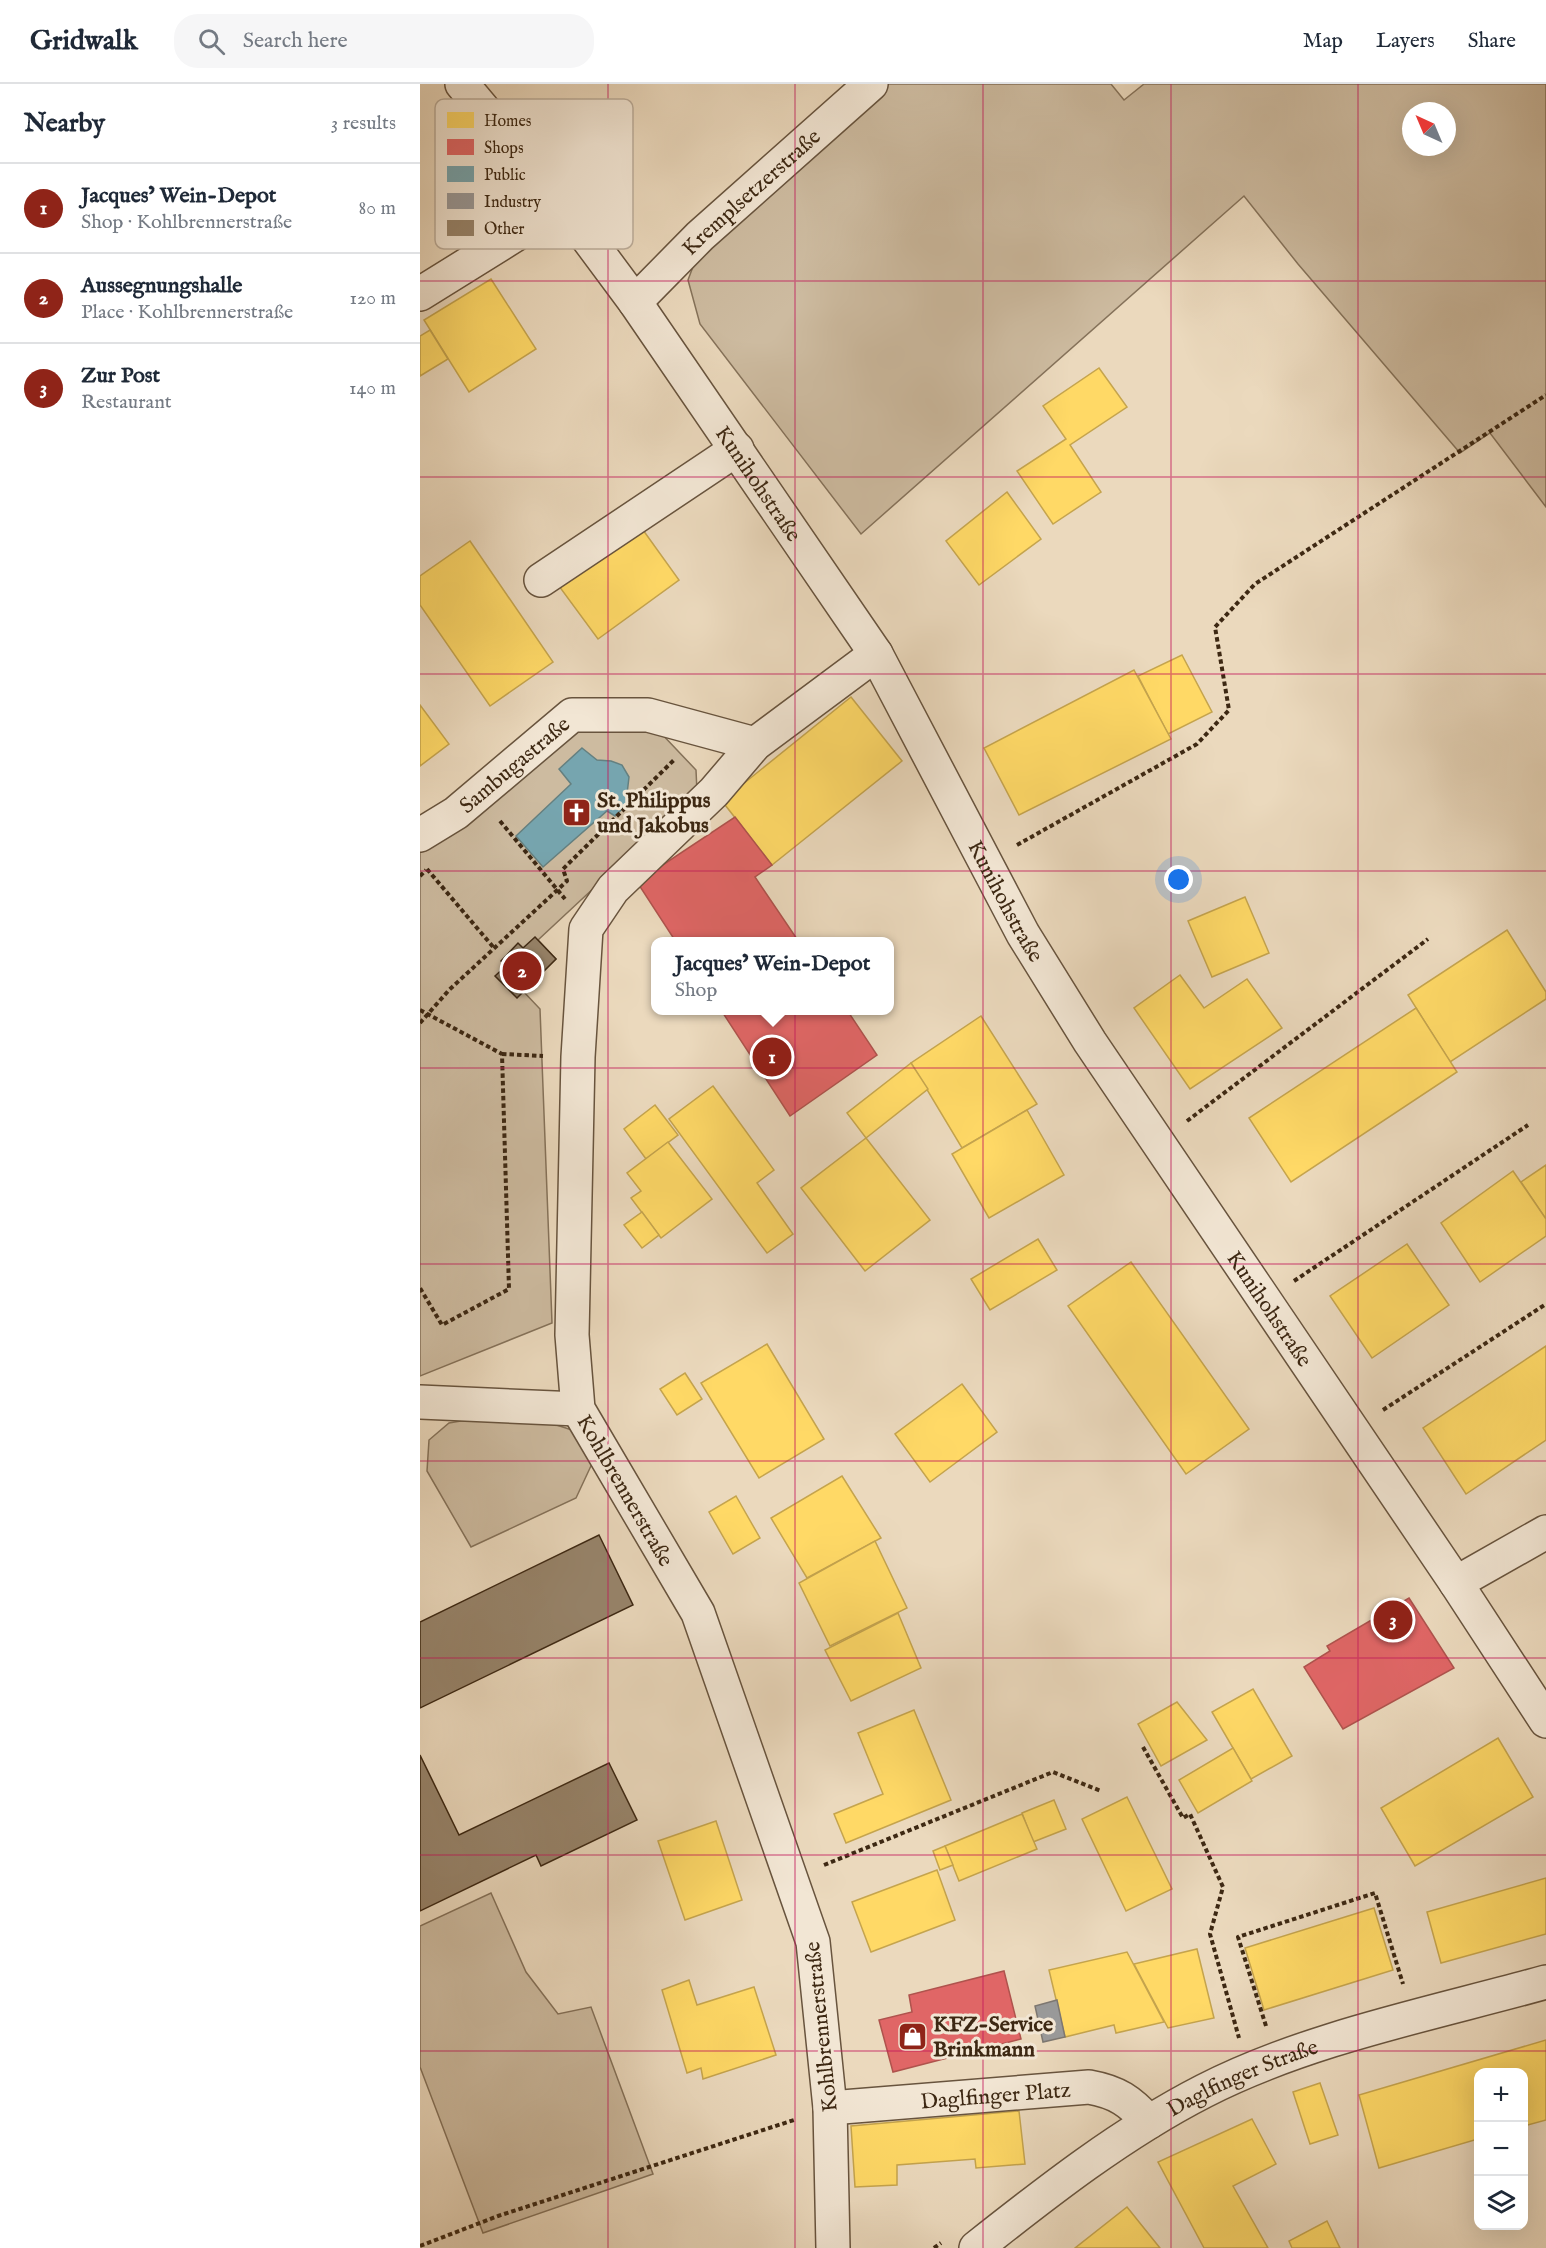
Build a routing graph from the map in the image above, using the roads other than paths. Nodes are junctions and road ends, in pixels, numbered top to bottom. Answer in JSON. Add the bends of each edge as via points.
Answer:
{"nodes":[{"id":1,"x":462,"y":84,"type":"edge"},
{"id":2,"x":871,"y":84,"type":"edge"},
{"id":3,"x":475,"y":99,"type":"edge"},
{"id":4,"x":492,"y":249,"type":"edge"},
{"id":5,"x":596,"y":249,"type":"edge"},
{"id":6,"x":420,"y":294,"type":"edge"},
{"id":7,"x":635,"y":302,"type":"junction"},
{"id":8,"x":737,"y":448,"type":"junction"},
{"id":9,"x":541,"y":580,"type":"dead end"},
{"id":10,"x":876,"y":654,"type":"junction"},
{"id":11,"x":755,"y":744,"type":"junction"},
{"id":12,"x":420,"y":835,"type":"edge"},
{"id":13,"x":420,"y":1402,"type":"edge"},
{"id":14,"x":578,"y":1408,"type":"junction"},
{"id":15,"x":1546,"y":1532,"type":"edge"},
{"id":16,"x":1456,"y":1583,"type":"junction"},
{"id":17,"x":1546,"y":1721,"type":"edge"},
{"id":18,"x":1546,"y":1982,"type":"edge"},
{"id":19,"x":830,"y":2108,"type":"junction"},
{"id":20,"x":1149,"y":2122,"type":"junction"},
{"id":21,"x":833,"y":2248,"type":"edge"},
{"id":22,"x":976,"y":2248,"type":"edge"}],
"edges":[{"from":1,"to":3,"type":"street","name":"Kunihohstraße"},
{"from":2,"to":7,"type":"street","name":"Kremplsetzerstraße","via":[[700,236]]},
{"from":4,"to":6,"type":"street"},
{"from":5,"to":7,"type":"street","name":"Kunihohstraße"},
{"from":7,"to":8,"type":"street","name":"Kunihohstraße"},
{"from":8,"to":9,"type":"street"},
{"from":8,"to":10,"type":"street","name":"Kunihohstraße"},
{"from":10,"to":11,"type":"street"},
{"from":10,"to":16,"type":"street","name":"Kunihohstraße","via":[[1023,934],[1090,1042]]},
{"from":11,"to":12,"type":"street","name":"Sambugastraße","via":[[648,715],[572,715],[456,813]]},
{"from":11,"to":14,"type":"street","name":"Kohlbrennerstraße","via":[[714,792],[613,889],[586,929],[578,1057],[572,1335]]},
{"from":13,"to":14,"type":"street"},
{"from":14,"to":19,"type":"street","name":"Kohlbrennerstraße","via":[[698,1613],[813,1942]]},
{"from":15,"to":16,"type":"street"},
{"from":16,"to":17,"type":"street","name":"Kunihohstraße"},
{"from":18,"to":20,"type":"street","name":"Daglfinger Straße","via":[[1277,2059],[1205,2090]]},
{"from":19,"to":20,"type":"street","name":"Daglfinger Platz","via":[[1089,2087],[1128,2099]]},
{"from":19,"to":21,"type":"street","name":"Kohlbrennerstraße"},
{"from":20,"to":22,"type":"street","name":"Daglfinger Straße","via":[[1086,2164]]}]}
